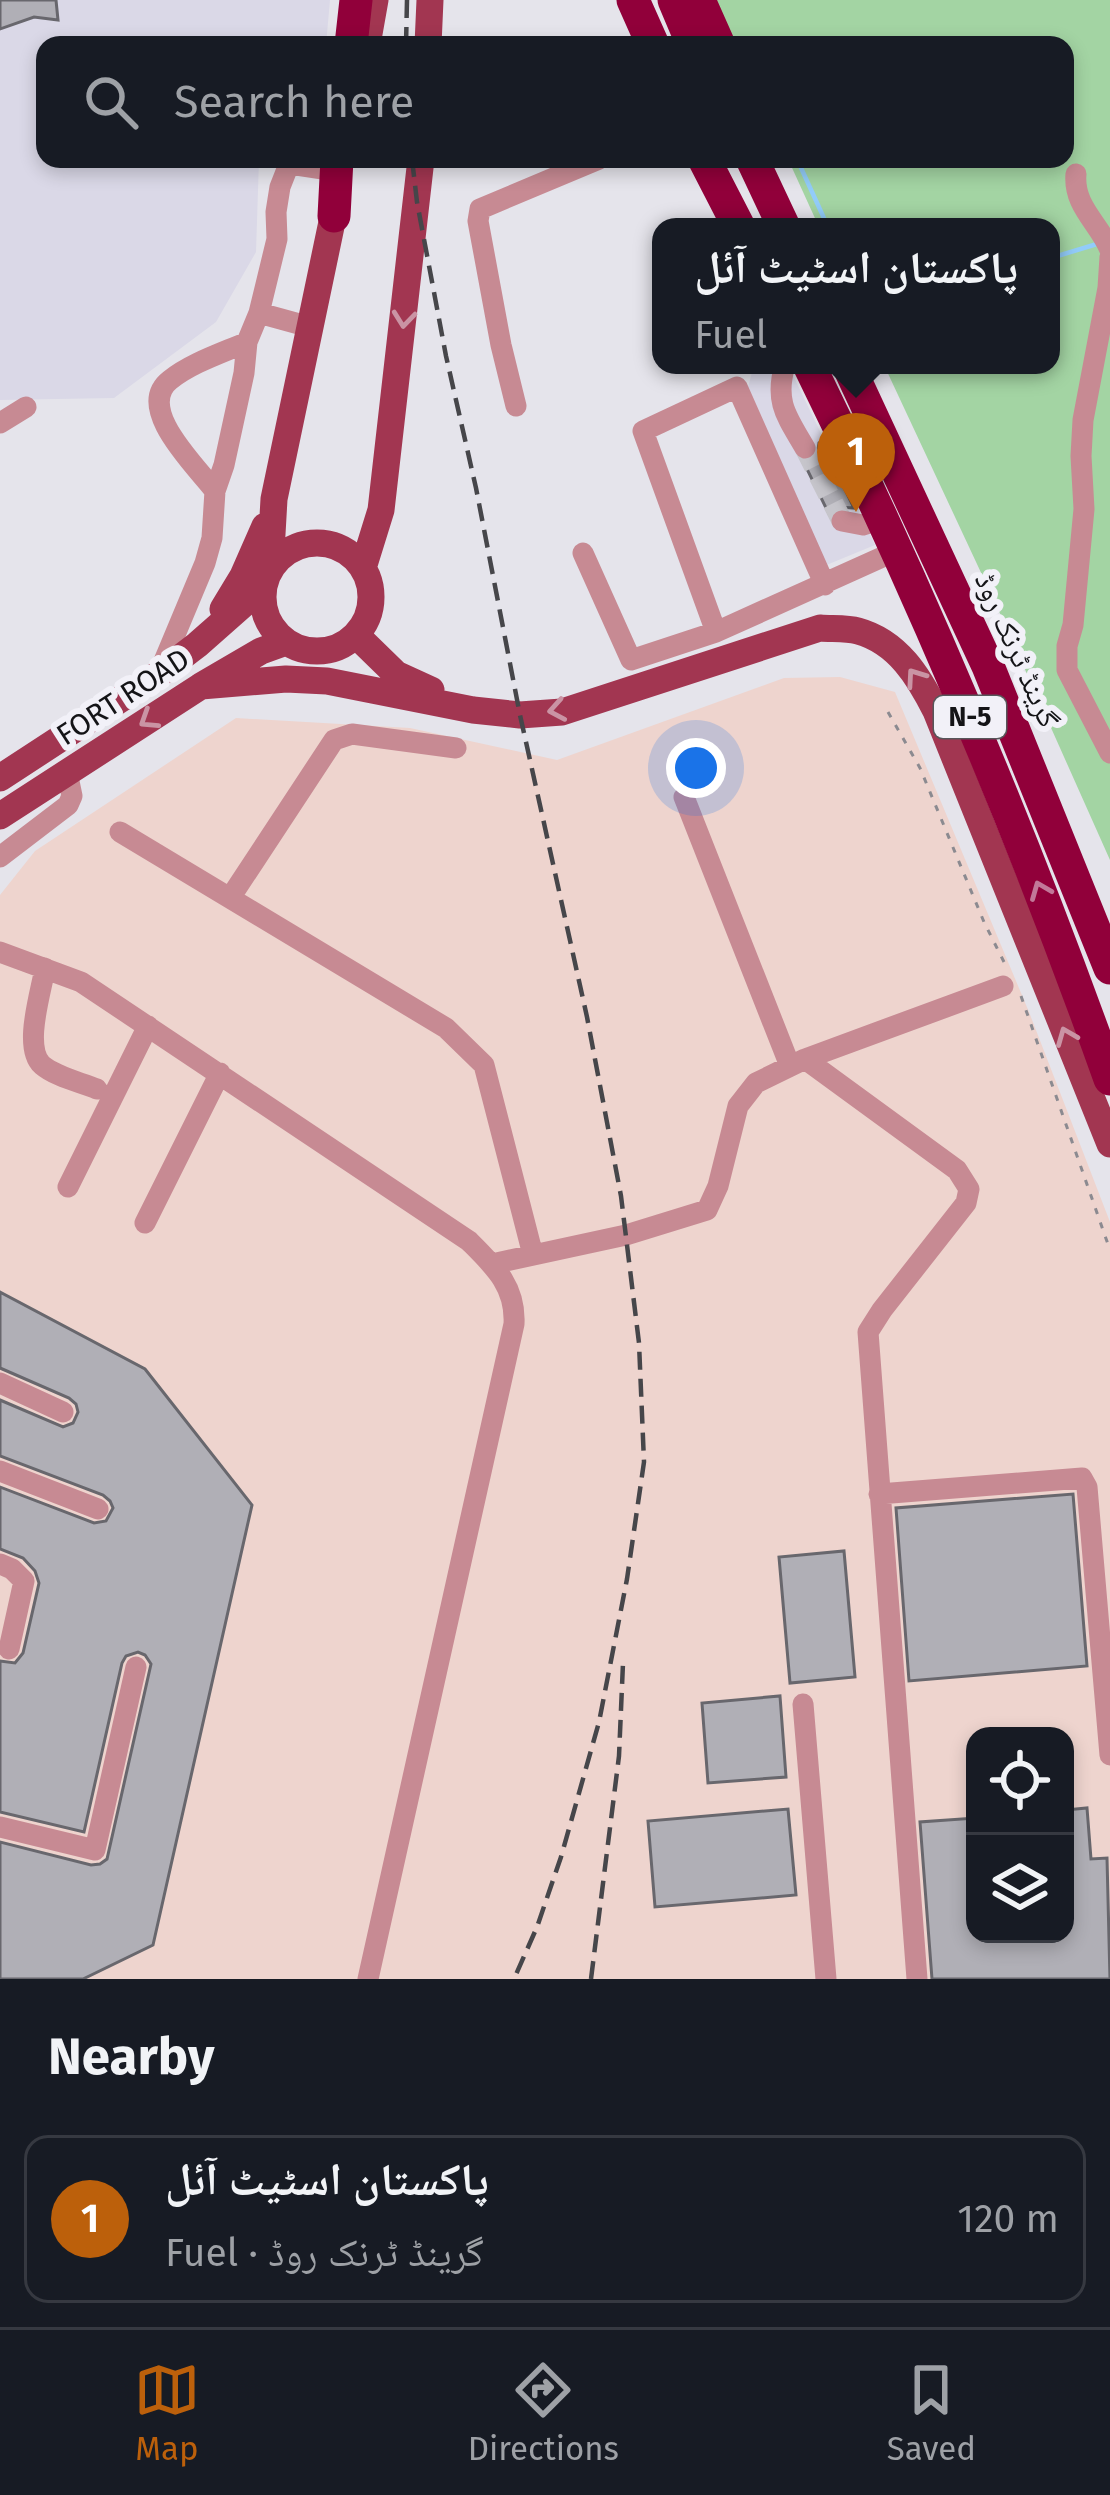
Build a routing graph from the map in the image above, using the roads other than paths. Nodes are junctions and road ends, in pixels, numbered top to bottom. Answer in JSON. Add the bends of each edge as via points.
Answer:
{"nodes":[{"id":1,"x":356,"y":0,"type":"edge"},
{"id":2,"x":375,"y":0,"type":"edge"},
{"id":3,"x":430,"y":0,"type":"edge"},
{"id":4,"x":633,"y":0,"type":"edge"},
{"id":5,"x":674,"y":0,"type":"edge"},
{"id":6,"x":699,"y":0,"type":"edge"},
{"id":7,"x":352,"y":36,"type":"edge"},
{"id":8,"x":369,"y":36,"type":"edge"},
{"id":9,"x":428,"y":36,"type":"edge"},
{"id":10,"x":649,"y":36,"type":"edge"},
{"id":11,"x":689,"y":36,"type":"edge"},
{"id":12,"x":715,"y":36,"type":"edge"},
{"id":13,"x":288,"y":168,"type":"edge"},
{"id":14,"x":339,"y":168,"type":"edge"},
{"id":15,"x":420,"y":168,"type":"edge"},
{"id":16,"x":578,"y":168,"type":"edge"},
{"id":17,"x":709,"y":168,"type":"edge"},
{"id":18,"x":1076,"y":174,"type":"dead end"},
{"id":19,"x":334,"y":216,"type":"joint"},
{"id":20,"x":735,"y":218,"type":"edge"},
{"id":21,"x":1108,"y":246,"type":"edge"},
{"id":22,"x":259,"y":313,"type":"junction"},
{"id":23,"x":310,"y":327,"type":"junction"},
{"id":24,"x":247,"y":342,"type":"junction"},
{"id":25,"x":782,"y":374,"type":"edge"},
{"id":26,"x":813,"y":374,"type":"edge"},
{"id":27,"x":852,"y":374,"type":"edge"},
{"id":28,"x":515,"y":406,"type":"dead end"},
{"id":29,"x":26,"y":407,"type":"dead end"},
{"id":30,"x":0,"y":423,"type":"edge"},
{"id":31,"x":805,"y":448,"type":"tunnel mouth"},
{"id":32,"x":215,"y":491,"type":"junction"},
{"id":33,"x":274,"y":499,"type":"junction"},
{"id":34,"x":884,"y":518,"type":"junction"},
{"id":35,"x":842,"y":520,"type":"dead end"},
{"id":36,"x":898,"y":550,"type":"junction"},
{"id":37,"x":583,"y":553,"type":"dead end"},
{"id":38,"x":363,"y":568,"type":"junction"},
{"id":39,"x":267,"y":578,"type":"junction"},
{"id":40,"x":825,"y":585,"type":"junction"},
{"id":41,"x":716,"y":632,"type":"junction"},
{"id":42,"x":356,"y":635,"type":"junction"},
{"id":43,"x":286,"y":642,"type":"junction"},
{"id":44,"x":196,"y":645,"type":"junction"},
{"id":45,"x":159,"y":674,"type":"junction"},
{"id":46,"x":201,"y":686,"type":"junction"},
{"id":47,"x":473,"y":710,"type":"junction"},
{"id":48,"x":456,"y":748,"type":"dead end"},
{"id":49,"x":1110,"y":753,"type":"edge"},
{"id":50,"x":67,"y":772,"type":"junction"},
{"id":51,"x":0,"y":778,"type":"edge"},
{"id":52,"x":684,"y":796,"type":"dead end"},
{"id":53,"x":0,"y":816,"type":"edge"},
{"id":54,"x":120,"y":832,"type":"dead end"},
{"id":55,"x":0,"y":857,"type":"edge"},
{"id":56,"x":230,"y":898,"type":"junction"},
{"id":57,"x":0,"y":952,"type":"edge"},
{"id":58,"x":45,"y":968,"type":"junction"},
{"id":59,"x":1110,"y":968,"type":"edge"},
{"id":60,"x":1004,"y":986,"type":"dead end"},
{"id":61,"x":148,"y":1026,"type":"junction"},
{"id":62,"x":798,"y":1063,"type":"junction"},
{"id":63,"x":220,"y":1073,"type":"junction"},
{"id":64,"x":1110,"y":1078,"type":"edge"},
{"id":65,"x":97,"y":1089,"type":"dead end"},
{"id":66,"x":1110,"y":1144,"type":"edge"},
{"id":67,"x":68,"y":1187,"type":"dead end"},
{"id":68,"x":145,"y":1223,"type":"dead end"},
{"id":69,"x":532,"y":1255,"type":"junction"},
{"id":70,"x":492,"y":1264,"type":"junction"},
{"id":71,"x":0,"y":1383,"type":"edge"},
{"id":72,"x":63,"y":1412,"type":"dead end"},
{"id":73,"x":0,"y":1471,"type":"edge"},
{"id":74,"x":879,"y":1494,"type":"junction"},
{"id":75,"x":98,"y":1509,"type":"dead end"},
{"id":76,"x":0,"y":1564,"type":"edge"},
{"id":77,"x":9,"y":1649,"type":"dead end"},
{"id":78,"x":136,"y":1667,"type":"dead end"},
{"id":79,"x":803,"y":1704,"type":"dead end"},
{"id":80,"x":1110,"y":1755,"type":"edge"},
{"id":81,"x":0,"y":1827,"type":"edge"},
{"id":82,"x":368,"y":1979,"type":"edge"},
{"id":83,"x":826,"y":1979,"type":"edge"},
{"id":84,"x":917,"y":1979,"type":"edge"}],
"edges":[{"from":1,"to":7,"type":"highway"},
{"from":2,"to":8,"type":"main road"},
{"from":3,"to":9,"type":"main road"},
{"from":4,"to":10,"type":"highway"},
{"from":5,"to":11,"type":"highway"},
{"from":6,"to":12,"type":"highway"},
{"from":13,"to":22,"type":"street"},
{"from":14,"to":19,"type":"highway"},
{"from":15,"to":38,"type":"main road","one_way":true,"via":[[381,510]]},
{"from":16,"to":28,"type":"street","via":[[480,209]]},
{"from":17,"to":20,"type":"highway"},
{"from":18,"to":21,"type":"street","via":[[1082,207]]},
{"from":19,"to":23,"type":"main road"},
{"from":21,"to":49,"type":"street","via":[[1083,420],[1084,508],[1067,670]]},
{"from":22,"to":23,"type":"street"},
{"from":22,"to":24,"type":"street"},
{"from":23,"to":33,"type":"main road"},
{"from":24,"to":32,"type":"street"},
{"from":24,"to":32,"type":"street","via":[[171,379],[158,400],[161,419]]},
{"from":25,"to":31,"type":"street","via":[[782,408]]},
{"from":26,"to":34,"type":"highway","number":"N-5"},
{"from":27,"to":59,"type":"highway","name":"گرینڈ ٹرنک روڈ","number":"N-5","via":[[988,666]]},
{"from":29,"to":30,"type":"street"},
{"from":32,"to":45,"type":"street","via":[[205,563]]},
{"from":33,"to":39,"type":"main road"},
{"from":33,"to":44,"type":"main road","via":[[243,577]]},
{"from":34,"to":35,"type":"street"},
{"from":34,"to":36,"type":"highway","number":"N-5"},
{"from":36,"to":40,"type":"street"},
{"from":64,"to":36,"type":"highway","number":"N-5","one_way":true},
{"from":37,"to":41,"type":"street","via":[[631,660]]},
{"from":38,"to":39,"type":"main road","via":[[351,554],[316,543],[282,555]]},
{"from":38,"to":42,"type":"main road","via":[[370,610]]},
{"from":39,"to":43,"type":"main road","via":[[266,618]]},
{"from":39,"to":44,"type":"main road","name":"FORT ROAD"},
{"from":40,"to":41,"type":"street"},
{"from":40,"to":41,"type":"street","via":[[736,387],[643,430]]},
{"from":42,"to":43,"type":"main road","via":[[315,651]]},
{"from":42,"to":47,"type":"main road","via":[[396,674]]},
{"from":43,"to":46,"type":"main road","name":"FORT ROAD"},
{"from":44,"to":45,"type":"main road","name":"FORT ROAD"},
{"from":45,"to":51,"type":"main road","name":"FORT ROAD"},
{"from":46,"to":47,"type":"main road","via":[[327,681]]},
{"from":46,"to":50,"type":"main road","name":"FORT ROAD","one_way":true},
{"from":66,"to":47,"type":"main road","one_way":true,"via":[[936,711],[918,675],[890,646],[857,631],[820,628],[562,712]]},
{"from":48,"to":56,"type":"street","via":[[352,734],[334,740]]},
{"from":50,"to":53,"type":"main road","name":"FORT ROAD"},
{"from":50,"to":55,"type":"street","via":[[68,806]]},
{"from":52,"to":62,"type":"street"},
{"from":54,"to":56,"type":"street"},
{"from":56,"to":69,"type":"street","via":[[446,1028],[484,1065]]},
{"from":57,"to":58,"type":"street"},
{"from":58,"to":61,"type":"street"},
{"from":58,"to":65,"type":"street","via":[[35,1055],[45,1068]]},
{"from":60,"to":62,"type":"street"},
{"from":61,"to":63,"type":"street"},
{"from":61,"to":67,"type":"street"},
{"from":62,"to":69,"type":"street","via":[[756,1083],[738,1106],[707,1210]]},
{"from":62,"to":74,"type":"street","via":[[956,1170],[969,1189],[868,1332]]},
{"from":63,"to":68,"type":"street"},
{"from":63,"to":70,"type":"street","via":[[469,1240]]},
{"from":69,"to":70,"type":"street"},
{"from":70,"to":82,"type":"street","via":[[509,1287],[514,1324]]},
{"from":71,"to":72,"type":"street"},
{"from":73,"to":75,"type":"street"},
{"from":74,"to":80,"type":"street","via":[[1082,1478]]},
{"from":74,"to":84,"type":"street"},
{"from":76,"to":77,"type":"street","via":[[24,1581]]},
{"from":78,"to":81,"type":"street","via":[[95,1850]]},
{"from":79,"to":83,"type":"street"}]}
